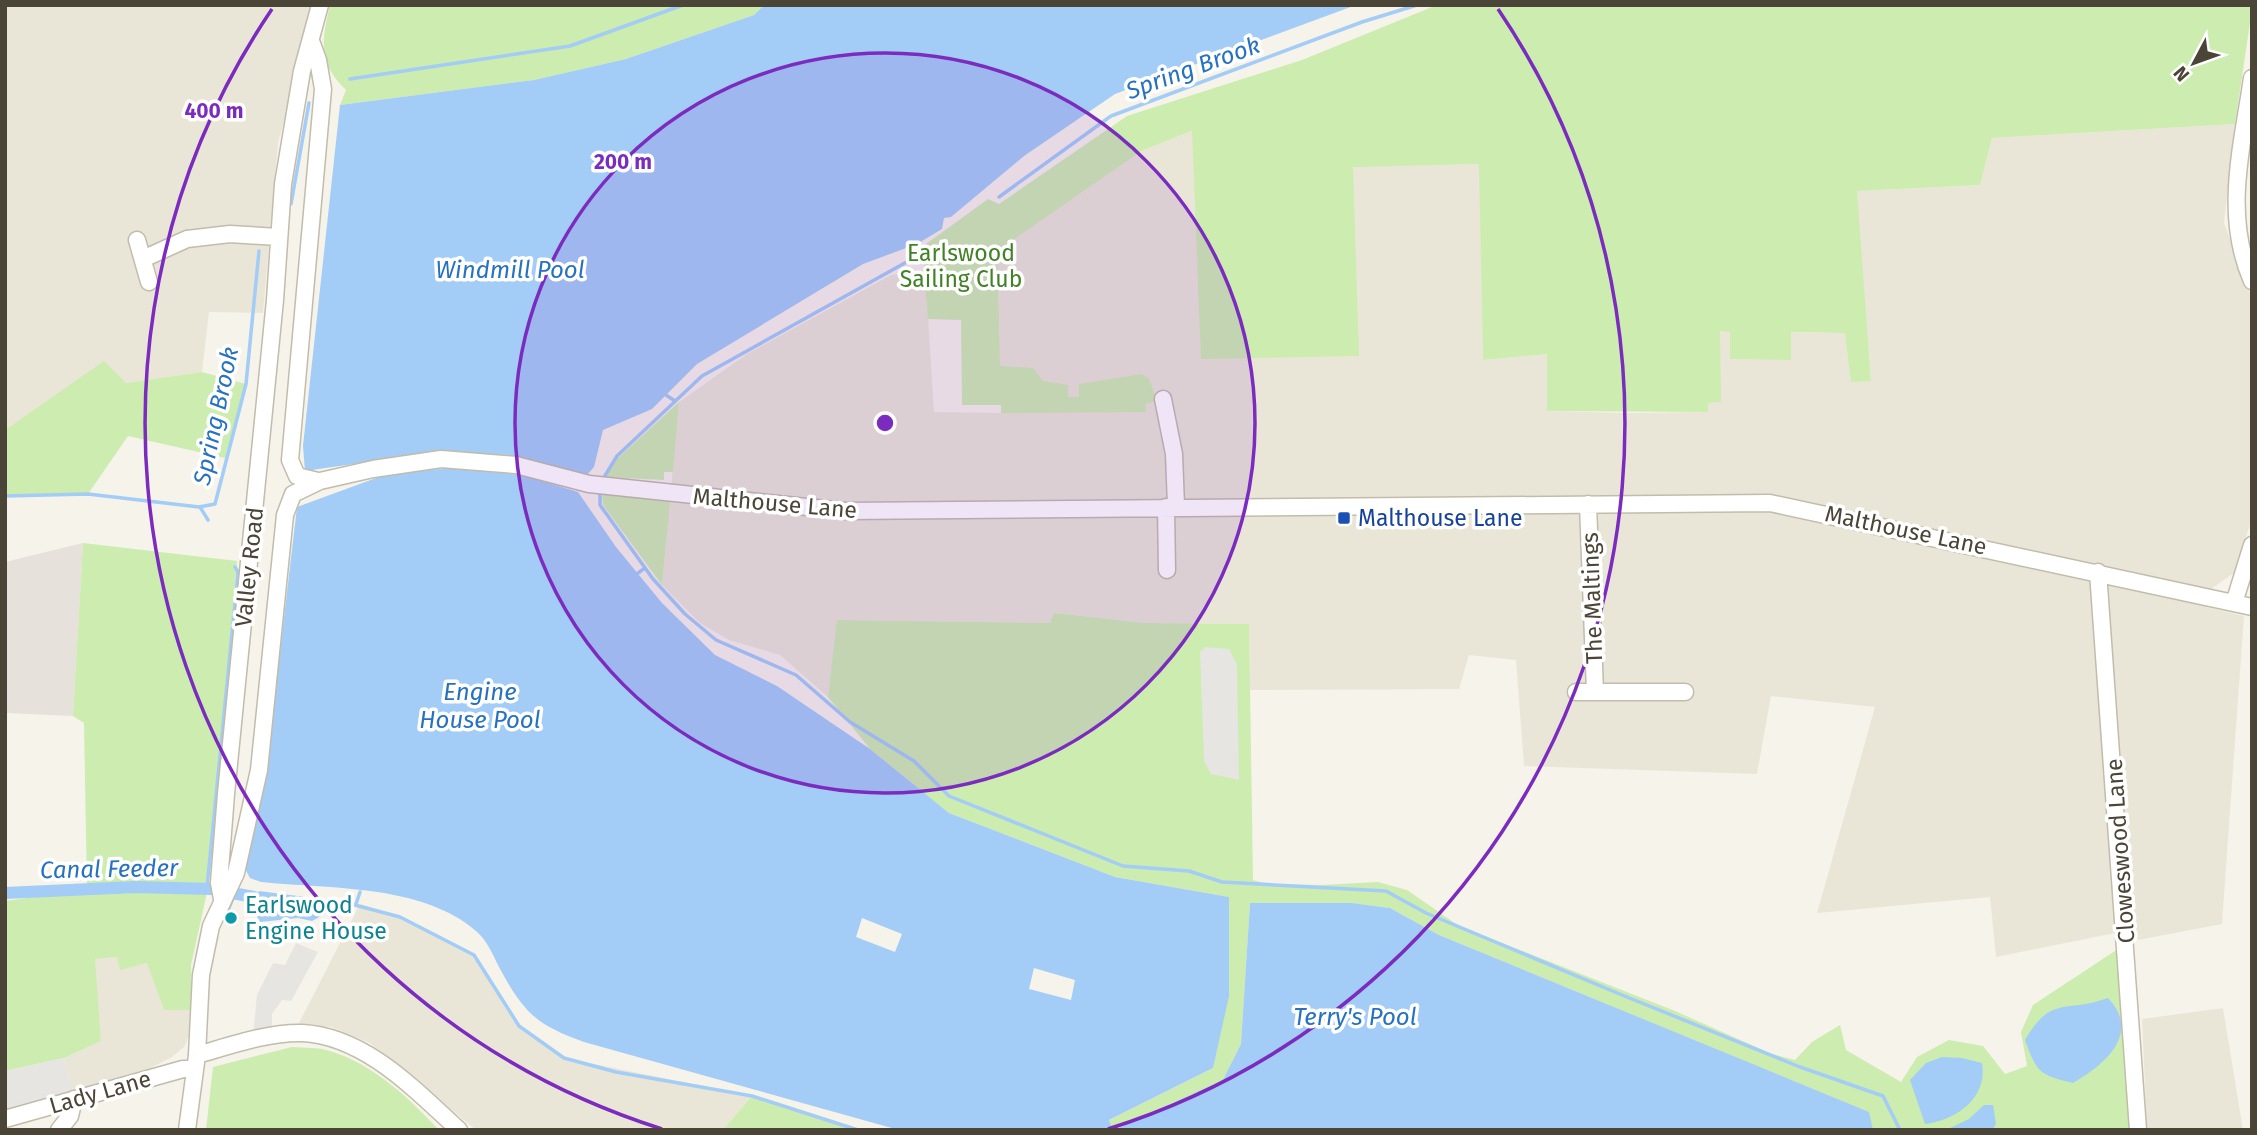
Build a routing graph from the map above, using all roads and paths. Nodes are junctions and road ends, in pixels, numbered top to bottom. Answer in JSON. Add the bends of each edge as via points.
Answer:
{"nodes":[{"id":1,"x":320,"y":5,"type":"edge"},
{"id":2,"x":311,"y":41,"type":"junction"},
{"id":3,"x":2252,"y":78,"type":"edge"},
{"id":4,"x":278,"y":237,"type":"junction"},
{"id":5,"x":137,"y":240,"type":"dead end"},
{"id":6,"x":145,"y":258,"type":"junction"},
{"id":7,"x":2252,"y":281,"type":"edge"},
{"id":8,"x":149,"y":282,"type":"dead end"},
{"id":9,"x":1163,"y":399,"type":"dead end"},
{"id":10,"x":320,"y":481,"type":"junction"},
{"id":11,"x":1588,"y":504,"type":"junction"},
{"id":12,"x":1171,"y":507,"type":"junction"},
{"id":13,"x":2252,"y":545,"type":"edge"},
{"id":14,"x":1167,"y":570,"type":"dead end"},
{"id":15,"x":2098,"y":572,"type":"junction"},
{"id":16,"x":2234,"y":603,"type":"junction"},
{"id":17,"x":2252,"y":607,"type":"edge"},
{"id":18,"x":1576,"y":692,"type":"dead end"},
{"id":19,"x":1595,"y":692,"type":"junction"},
{"id":20,"x":1685,"y":692,"type":"dead end"},
{"id":21,"x":222,"y":899,"type":"junction"},
{"id":22,"x":196,"y":1062,"type":"junction"},
{"id":23,"x":74,"y":1099,"type":"junction"},
{"id":24,"x":5,"y":1119,"type":"edge"},
{"id":25,"x":59,"y":1130,"type":"edge"},
{"id":26,"x":187,"y":1130,"type":"edge"},
{"id":27,"x":459,"y":1130,"type":"edge"},
{"id":28,"x":2138,"y":1130,"type":"edge"}],
"edges":[{"from":1,"to":2,"type":"street","name":"Valley Road"},
{"from":2,"to":4,"type":"street","name":"Valley Road","via":[[292,123]]},
{"from":2,"to":10,"type":"street","via":[[323,89],[290,460],[297,476]]},
{"from":3,"to":7,"type":"street","via":[[2234,201],[2237,236]]},
{"from":4,"to":6,"type":"street","via":[[230,234],[187,239]]},
{"from":4,"to":21,"type":"street","name":"Valley Road","via":[[226,794],[219,883]]},
{"from":5,"to":6,"type":"street"},
{"from":6,"to":8,"type":"street"},
{"from":9,"to":12,"type":"street","via":[[1174,454]]},
{"from":10,"to":12,"type":"street","name":"Malthouse Lane","via":[[441,459],[516,465],[589,484],[845,511]]},
{"from":10,"to":21,"type":"street","name":"Malthouse Lane","via":[[293,494],[285,515],[259,770],[236,873]]},
{"from":11,"to":12,"type":"street","name":"Malthouse Lane"},
{"from":11,"to":15,"type":"street","name":"Malthouse Lane","via":[[1776,503]]},
{"from":11,"to":19,"type":"street","name":"The Maltings"},
{"from":12,"to":14,"type":"street"},
{"from":13,"to":16,"type":"street"},
{"from":15,"to":16,"type":"street","name":"Malthouse Lane"},
{"from":15,"to":28,"type":"street","name":"Cloweswood Lane"},
{"from":16,"to":17,"type":"street","name":"Malthouse Lane"},
{"from":18,"to":19,"type":"street","name":"The Maltings"},
{"from":19,"to":20,"type":"street","name":"The Maltings"},
{"from":21,"to":22,"type":"street","name":"Valley Road","via":[[201,975]]},
{"from":22,"to":23,"type":"street","name":"Lady Lane"},
{"from":22,"to":26,"type":"street","name":"Valley Road"},
{"from":22,"to":27,"type":"street","name":"Lady Lane","via":[[300,1033],[334,1040],[383,1064]]},
{"from":23,"to":24,"type":"street","name":"Lady Lane"},
{"from":23,"to":25,"type":"street","via":[[70,1116]]}]}
